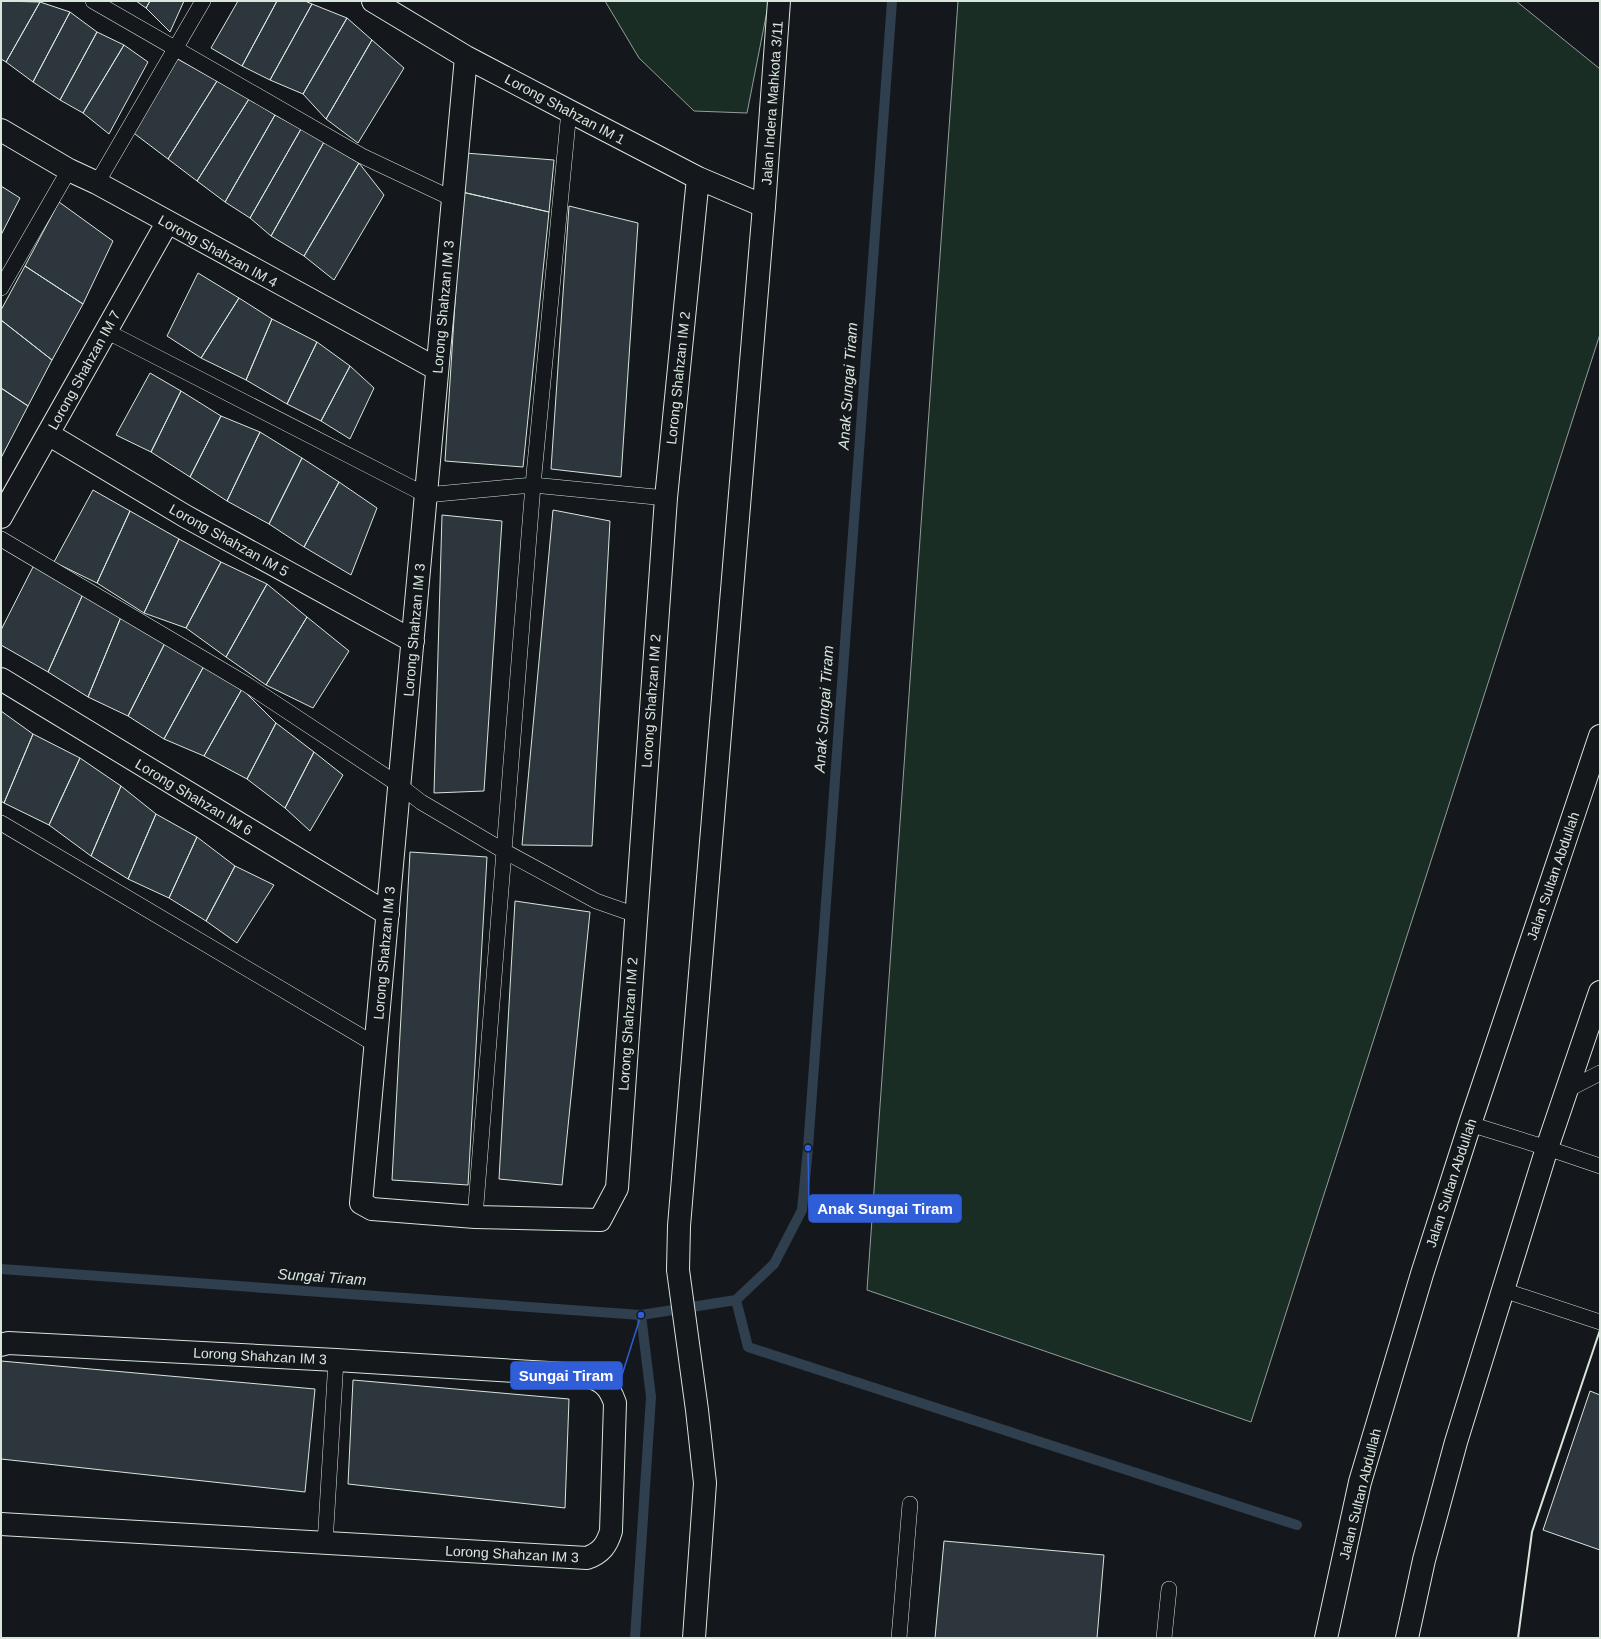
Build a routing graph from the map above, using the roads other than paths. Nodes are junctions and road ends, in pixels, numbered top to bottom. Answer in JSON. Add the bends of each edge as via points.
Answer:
{"nodes":[{"id":1,"x":93,"y":1,"type":"edge"},
{"id":2,"x":203,"y":1,"type":"edge"},
{"id":3,"x":373,"y":1,"type":"edge"},
{"id":4,"x":780,"y":1,"type":"edge"},
{"id":5,"x":175,"y":48,"type":"junction"},
{"id":6,"x":466,"y":57,"type":"junction"},
{"id":7,"x":569,"y":111,"type":"junction"},
{"id":8,"x":1,"y":130,"type":"edge"},
{"id":9,"x":69,"y":170,"type":"junction"},
{"id":10,"x":698,"y":178,"type":"junction"},
{"id":11,"x":97,"y":183,"type":"junction"},
{"id":12,"x":453,"y":199,"type":"junction"},
{"id":13,"x":764,"y":206,"type":"junction"},
{"id":14,"x":167,"y":223,"type":"junction"},
{"id":15,"x":1,"y":288,"type":"edge"},
{"id":16,"x":106,"y":331,"type":"junction"},
{"id":17,"x":437,"y":369,"type":"junction"},
{"id":18,"x":48,"y":434,"type":"junction"},
{"id":19,"x":532,"y":485,"type":"junction"},
{"id":20,"x":426,"y":495,"type":"junction"},
{"id":21,"x":666,"y":498,"type":"junction"},
{"id":22,"x":1,"y":517,"type":"edge"},
{"id":23,"x":1,"y":539,"type":"edge"},
{"id":24,"x":413,"y":641,"type":"junction"},
{"id":25,"x":1,"y":679,"type":"edge"},
{"id":26,"x":1600,"y":736,"type":"edge"},
{"id":27,"x":399,"y":785,"type":"junction"},
{"id":28,"x":1,"y":823,"type":"edge"},
{"id":29,"x":504,"y":851,"type":"junction"},
{"id":30,"x":388,"y":914,"type":"junction"},
{"id":31,"x":636,"y":915,"type":"junction"},
{"id":32,"x":1600,"y":992,"type":"edge"},
{"id":33,"x":376,"y":1045,"type":"junction"},
{"id":34,"x":1600,"y":1073,"type":"edge"},
{"id":35,"x":1565,"y":1091,"type":"junction"},
{"id":36,"x":1470,"y":1124,"type":"junction"},
{"id":37,"x":1547,"y":1148,"type":"junction"},
{"id":38,"x":1600,"y":1166,"type":"edge"},
{"id":39,"x":475,"y":1217,"type":"junction"},
{"id":40,"x":1503,"y":1290,"type":"junction"},
{"id":41,"x":1600,"y":1322,"type":"edge"},
{"id":42,"x":1,"y":1344,"type":"edge"},
{"id":43,"x":336,"y":1360,"type":"junction"},
{"id":44,"x":910,"y":1504,"type":"dead end"},
{"id":45,"x":1,"y":1524,"type":"edge"},
{"id":46,"x":325,"y":1544,"type":"junction"},
{"id":47,"x":1169,"y":1589,"type":"dead end"},
{"id":48,"x":694,"y":1638,"type":"edge"},
{"id":49,"x":899,"y":1638,"type":"edge"},
{"id":50,"x":1164,"y":1638,"type":"edge"},
{"id":51,"x":1326,"y":1638,"type":"edge"},
{"id":52,"x":1407,"y":1638,"type":"edge"}],
"edges":[{"from":1,"to":5,"type":"lane"},
{"from":2,"to":5,"type":"lane"},
{"from":3,"to":6,"type":"street","name":"Lorong Shahzan IM 1"},
{"from":4,"to":13,"type":"street","name":"Jalan Indera Mahkota 3/11"},
{"from":5,"to":11,"type":"lane"},
{"from":5,"to":12,"type":"lane","via":[[362,156]]},
{"from":6,"to":7,"type":"street","name":"Lorong Shahzan IM 1"},
{"from":6,"to":12,"type":"street","name":"Lorong Shahzan IM 3"},
{"from":7,"to":10,"type":"street","name":"Lorong Shahzan IM 1"},
{"from":7,"to":19,"type":"lane"},
{"from":8,"to":9,"type":"street","name":"Lorong Shahzan IM 4"},
{"from":9,"to":11,"type":"street","name":"Lorong Shahzan IM 4"},
{"from":9,"to":15,"type":"lane"},
{"from":10,"to":13,"type":"street","name":"Lorong Shahzan IM 1"},
{"from":10,"to":21,"type":"street","name":"Lorong Shahzan IM 2"},
{"from":11,"to":14,"type":"street","name":"Lorong Shahzan IM 4"},
{"from":12,"to":17,"type":"street","name":"Lorong Shahzan IM 3"},
{"from":13,"to":48,"type":"street","name":"Jalan Indera Mahkota 3/11","via":[[679,1226],[678,1270],[705,1483]]},
{"from":14,"to":16,"type":"street","name":"Lorong Shahzan IM 7"},
{"from":14,"to":17,"type":"street","name":"Lorong Shahzan IM 4"},
{"from":16,"to":18,"type":"street","name":"Lorong Shahzan IM 7"},
{"from":16,"to":20,"type":"lane"},
{"from":17,"to":20,"type":"street","name":"Lorong Shahzan IM 3"},
{"from":18,"to":22,"type":"street","name":"Lorong Shahzan IM 7"},
{"from":18,"to":24,"type":"street","name":"Lorong Shahzan IM 5","via":[[185,516]]},
{"from":19,"to":20,"type":"lane"},
{"from":19,"to":21,"type":"lane"},
{"from":19,"to":29,"type":"lane"},
{"from":20,"to":24,"type":"street","name":"Lorong Shahzan IM 3"},
{"from":21,"to":31,"type":"street","name":"Lorong Shahzan IM 2"},
{"from":23,"to":27,"type":"lane","via":[[246,684]]},
{"from":24,"to":27,"type":"street","name":"Lorong Shahzan IM 3"},
{"from":25,"to":30,"type":"street","name":"Lorong Shahzan IM 6"},
{"from":26,"to":36,"type":"street","name":"Jalan Sultan Abdullah"},
{"from":27,"to":29,"type":"lane","via":[[421,802]]},
{"from":27,"to":30,"type":"street","name":"Lorong Shahzan IM 3"},
{"from":28,"to":33,"type":"lane"},
{"from":29,"to":31,"type":"lane","via":[[596,901]]},
{"from":29,"to":39,"type":"lane"},
{"from":30,"to":33,"type":"street","name":"Lorong Shahzan IM 3"},
{"from":31,"to":39,"type":"street","name":"Lorong Shahzan IM 2","via":[[617,1188],[600,1220]]},
{"from":32,"to":35,"type":"street"},
{"from":33,"to":39,"type":"street","name":"Lorong Shahzan IM 3","via":[[361,1203],[372,1209]]},
{"from":34,"to":35,"type":"lane"},
{"from":35,"to":37,"type":"street"},
{"from":36,"to":37,"type":"lane"},
{"from":36,"to":51,"type":"street","name":"Jalan Sultan Abdullah","via":[[1360,1482]]},
{"from":37,"to":38,"type":"lane"},
{"from":37,"to":40,"type":"street"},
{"from":40,"to":41,"type":"lane"},
{"from":40,"to":52,"type":"street","via":[[1456,1442],[1424,1560]]},
{"from":42,"to":43,"type":"street","name":"Lorong Shahzan IM 3"},
{"from":43,"to":46,"type":"lane"},
{"from":43,"to":46,"type":"street","name":"Lorong Shahzan IM 3","via":[[594,1377],[611,1391],[615,1403],[611,1530],[602,1551],[587,1558]]},
{"from":44,"to":49,"type":"lane"},
{"from":45,"to":46,"type":"street","name":"Lorong Shahzan IM 3"},
{"from":47,"to":50,"type":"lane"}]}
